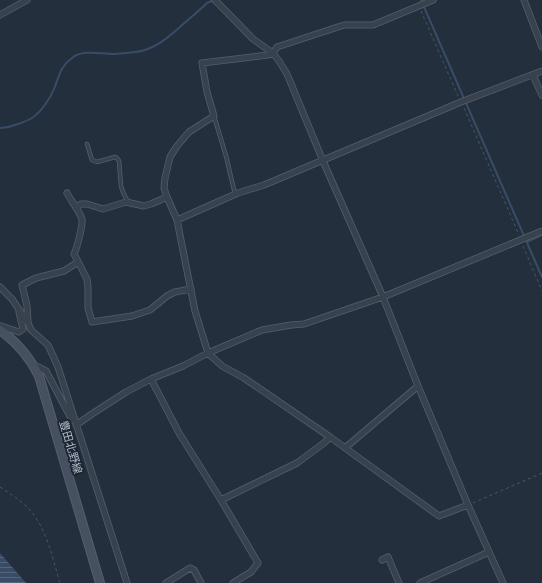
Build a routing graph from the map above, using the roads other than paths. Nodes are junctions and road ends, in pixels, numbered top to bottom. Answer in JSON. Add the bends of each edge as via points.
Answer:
{"nodes":[{"id":1,"x":27,"y":0,"type":"edge"},
{"id":2,"x":215,"y":0,"type":"edge"},
{"id":3,"x":433,"y":0,"type":"edge"},
{"id":4,"x":524,"y":0,"type":"edge"},
{"id":5,"x":0,"y":15,"type":"edge"},
{"id":6,"x":542,"y":47,"type":"edge"},
{"id":7,"x":273,"y":54,"type":"junction"},
{"id":8,"x":542,"y":71,"type":"edge"},
{"id":9,"x":532,"y":75,"type":"junction"},
{"id":10,"x":542,"y":95,"type":"edge"},
{"id":11,"x":214,"y":116,"type":"junction"},
{"id":12,"x":87,"y":144,"type":"dead end"},
{"id":13,"x":324,"y":161,"type":"junction"},
{"id":14,"x":66,"y":193,"type":"dead end"},
{"id":15,"x":235,"y":194,"type":"junction"},
{"id":16,"x":167,"y":198,"type":"junction"},
{"id":17,"x":128,"y":202,"type":"junction"},
{"id":18,"x":76,"y":208,"type":"junction"},
{"id":19,"x":177,"y":220,"type":"junction"},
{"id":20,"x":542,"y":231,"type":"edge"},
{"id":21,"x":78,"y":262,"type":"junction"},
{"id":22,"x":0,"y":287,"type":"edge"},
{"id":23,"x":191,"y":289,"type":"junction"},
{"id":24,"x":383,"y":297,"type":"junction"},
{"id":25,"x":18,"y":308,"type":"junction"},
{"id":26,"x":28,"y":323,"type":"junction"},
{"id":27,"x":0,"y":326,"type":"edge"},
{"id":28,"x":0,"y":330,"type":"edge"},
{"id":29,"x":208,"y":353,"type":"junction"},
{"id":30,"x":33,"y":365,"type":"junction"},
{"id":31,"x":151,"y":379,"type":"junction"},
{"id":32,"x":418,"y":386,"type":"junction"},
{"id":33,"x":76,"y":425,"type":"junction"},
{"id":34,"x":330,"y":437,"type":"junction"},
{"id":35,"x":345,"y":448,"type":"junction"},
{"id":36,"x":221,"y":500,"type":"junction"},
{"id":37,"x":468,"y":505,"type":"junction"},
{"id":38,"x":489,"y":552,"type":"junction"},
{"id":39,"x":382,"y":560,"type":"dead end"},
{"id":40,"x":100,"y":583,"type":"edge"},
{"id":41,"x":127,"y":583,"type":"edge"},
{"id":42,"x":166,"y":583,"type":"edge"},
{"id":43,"x":201,"y":583,"type":"edge"},
{"id":44,"x":232,"y":583,"type":"edge"},
{"id":45,"x":399,"y":583,"type":"edge"},
{"id":46,"x":420,"y":583,"type":"edge"},
{"id":47,"x":503,"y":583,"type":"edge"}],
"edges":[{"from":1,"to":5,"type":"street"},
{"from":2,"to":7,"type":"street","via":[[253,39]]},
{"from":3,"to":7,"type":"street","via":[[373,25],[344,25],[277,47]]},
{"from":4,"to":6,"type":"street"},
{"from":7,"to":11,"type":"street","via":[[202,64]]},
{"from":7,"to":13,"type":"street","via":[[287,74]]},
{"from":8,"to":9,"type":"street"},
{"from":9,"to":10,"type":"street"},
{"from":9,"to":13,"type":"street","via":[[461,102]]},
{"from":11,"to":15,"type":"lane"},
{"from":11,"to":16,"type":"street","via":[[189,132],[170,157],[164,188]]},
{"from":12,"to":17,"type":"lane","via":[[92,160],[97,162],[117,158],[121,186]]},
{"from":13,"to":15,"type":"street"},
{"from":13,"to":24,"type":"street"},
{"from":14,"to":18,"type":"street"},
{"from":15,"to":19,"type":"street"},
{"from":16,"to":17,"type":"street","via":[[144,206]]},
{"from":16,"to":19,"type":"street"},
{"from":17,"to":18,"type":"street","via":[[103,209],[87,204],[81,204]]},
{"from":18,"to":21,"type":"street","via":[[82,219],[74,254]]},
{"from":19,"to":23,"type":"street"},
{"from":20,"to":24,"type":"street"},
{"from":21,"to":23,"type":"street","via":[[87,279],[88,308],[92,322],[132,316],[150,310],[167,296]]},
{"from":21,"to":26,"type":"street","via":[[64,271],[36,278],[22,285]]},
{"from":22,"to":25,"type":"street"},
{"from":23,"to":29,"type":"street"},
{"from":24,"to":29,"type":"street","via":[[304,324],[262,330]]},
{"from":24,"to":32,"type":"street"},
{"from":25,"to":26,"type":"street"},
{"from":25,"to":27,"type":"street","via":[[23,329],[20,332]]},
{"from":26,"to":33,"type":"street","via":[[31,330],[48,345],[58,367]]},
{"from":28,"to":30,"type":"main road","name":"豊田北野線","via":[[15,342]]},
{"from":29,"to":31,"type":"street"},
{"from":29,"to":34,"type":"street","via":[[222,366],[244,378]]},
{"from":30,"to":33,"type":"street","via":[[46,371]]},
{"from":30,"to":40,"type":"main road","name":"豊田北野線","via":[[42,387]]},
{"from":31,"to":33,"type":"street"},
{"from":31,"to":36,"type":"street","via":[[179,433]]},
{"from":32,"to":35,"type":"street"},
{"from":32,"to":37,"type":"street"},
{"from":33,"to":41,"type":"street"},
{"from":34,"to":35,"type":"street"},
{"from":34,"to":36,"type":"street","via":[[297,463]]},
{"from":35,"to":37,"type":"street","via":[[439,516]]},
{"from":36,"to":44,"type":"street","via":[[258,563],[252,572]]},
{"from":37,"to":38,"type":"street"},
{"from":38,"to":46,"type":"street"},
{"from":38,"to":47,"type":"street"},
{"from":39,"to":45,"type":"street","via":[[388,557]]},
{"from":42,"to":43,"type":"street","via":[[190,568],[194,570]]}]}
